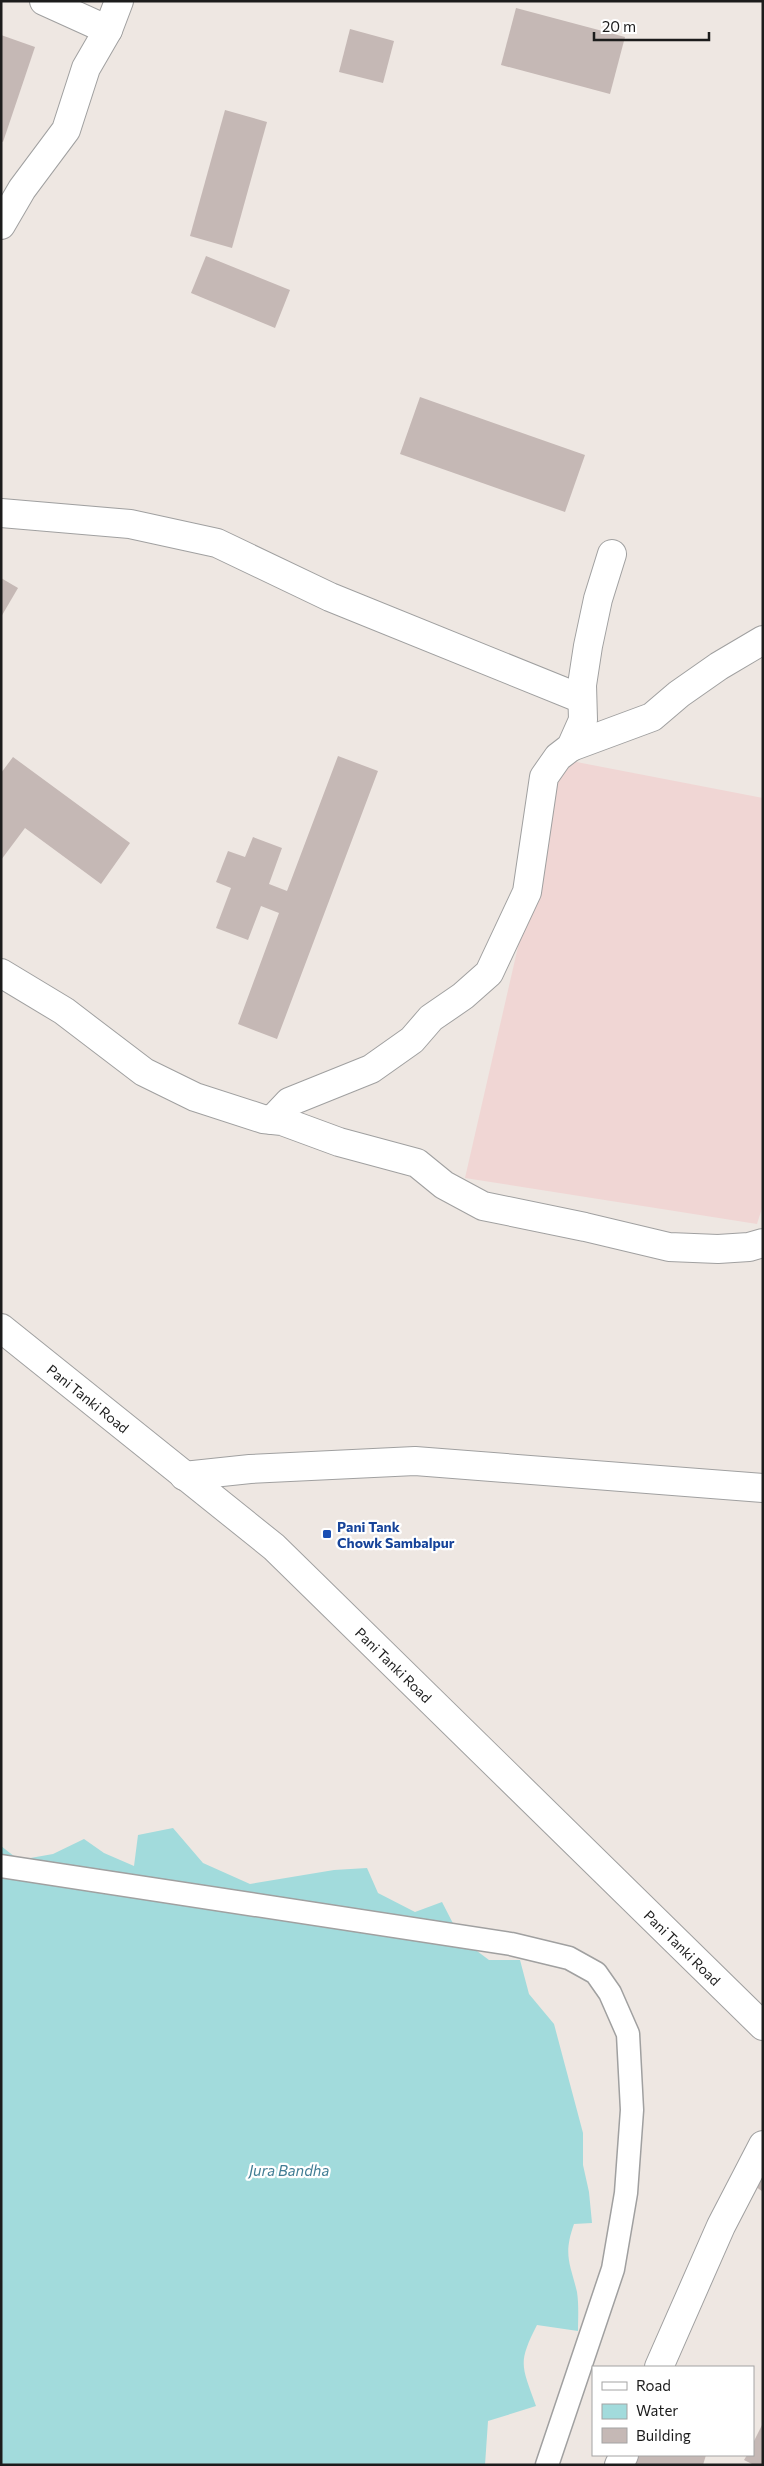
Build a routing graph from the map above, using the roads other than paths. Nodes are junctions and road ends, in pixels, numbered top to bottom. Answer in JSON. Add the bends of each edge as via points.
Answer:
{"nodes":[{"id":1,"x":44,"y":1,"type":"edge"},
{"id":2,"x":119,"y":1,"type":"edge"},
{"id":3,"x":108,"y":30,"type":"junction"},
{"id":4,"x":1,"y":225,"type":"edge"},
{"id":5,"x":1,"y":513,"type":"edge"},
{"id":6,"x":612,"y":554,"type":"dead end"},
{"id":7,"x":763,"y":640,"type":"edge"},
{"id":8,"x":582,"y":699,"type":"junction"},
{"id":9,"x":571,"y":747,"type":"junction"},
{"id":10,"x":1,"y":974,"type":"edge"},
{"id":11,"x":272,"y":1120,"type":"junction"},
{"id":12,"x":763,"y":1243,"type":"edge"},
{"id":13,"x":1,"y":1328,"type":"edge"},
{"id":14,"x":184,"y":1476,"type":"junction"},
{"id":15,"x":763,"y":1488,"type":"edge"},
{"id":16,"x":1,"y":1866,"type":"edge"},
{"id":17,"x":763,"y":2026,"type":"edge"},
{"id":18,"x":763,"y":2145,"type":"edge"},
{"id":19,"x":659,"y":2366,"type":"edge"},
{"id":20,"x":547,"y":2465,"type":"edge"}],
"edges":[{"from":1,"to":3,"type":"street"},
{"from":2,"to":3,"type":"street"},
{"from":3,"to":4,"type":"street","via":[[86,68],[66,130],[22,189]]},
{"from":5,"to":8,"type":"street","via":[[130,524],[217,544],[330,597]]},
{"from":6,"to":8,"type":"street","via":[[598,599]]},
{"from":7,"to":9,"type":"street","via":[[719,666],[652,717]]},
{"from":8,"to":9,"type":"street","via":[[583,720]]},
{"from":9,"to":11,"type":"street","via":[[558,757],[544,777],[527,892],[488,973],[463,996],[431,1018],[412,1040],[370,1069],[289,1102]]},
{"from":10,"to":11,"type":"street","via":[[64,1011],[144,1072],[195,1097]]},
{"from":11,"to":12,"type":"street","via":[[418,1163],[444,1185],[483,1206],[668,1248],[734,1248]]},
{"from":13,"to":14,"type":"street","name":"Pani Tanki Road"},
{"from":14,"to":15,"type":"street","via":[[250,1469],[414,1461]]},
{"from":14,"to":17,"type":"street","name":"Pani Tanki Road","via":[[274,1547]]},
{"from":16,"to":20,"type":"lane","via":[[511,1944],[569,1958],[596,1973],[610,1993],[628,2034],[632,2110],[626,2193],[614,2269]]},
{"from":18,"to":19,"type":"street","via":[[722,2226]]}]}
